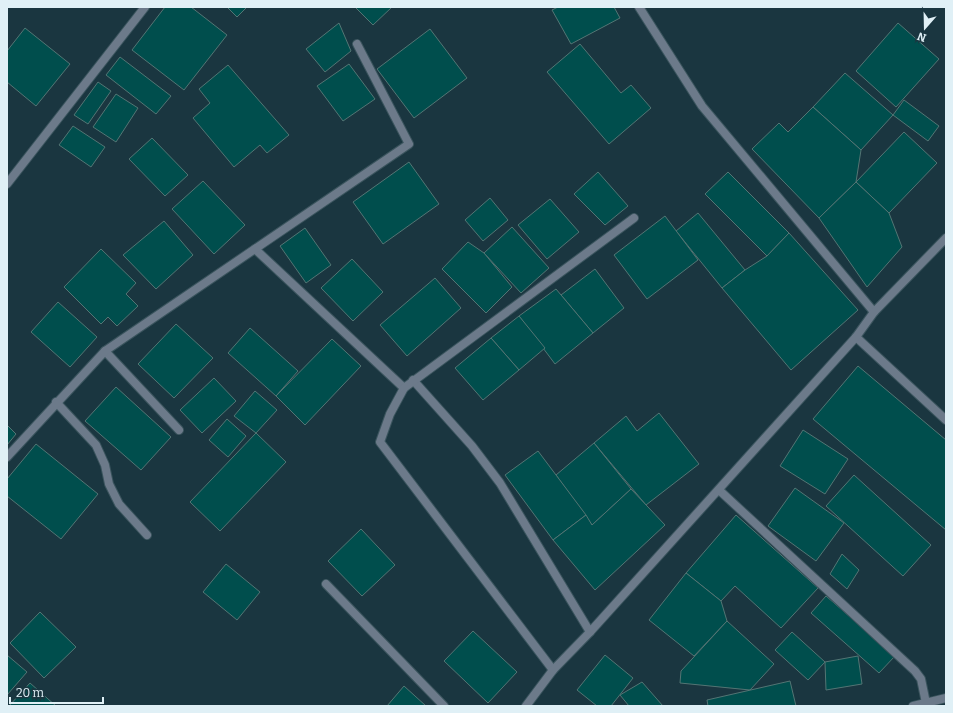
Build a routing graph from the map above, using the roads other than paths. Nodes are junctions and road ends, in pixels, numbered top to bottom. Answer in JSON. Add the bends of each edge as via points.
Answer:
{"nodes":[{"id":1,"x":144,"y":7,"type":"edge"},
{"id":2,"x":639,"y":7,"type":"edge"},
{"id":3,"x":357,"y":44,"type":"dead end"},
{"id":4,"x":7,"y":184,"type":"edge"},
{"id":5,"x":634,"y":218,"type":"dead end"},
{"id":6,"x":946,"y":238,"type":"edge"},
{"id":7,"x":254,"y":249,"type":"junction"},
{"id":8,"x":874,"y":312,"type":"junction"},
{"id":9,"x":856,"y":337,"type":"junction"},
{"id":10,"x":105,"y":351,"type":"junction"},
{"id":11,"x":413,"y":380,"type":"junction"},
{"id":12,"x":404,"y":388,"type":"junction"},
{"id":13,"x":56,"y":402,"type":"junction"},
{"id":14,"x":946,"y":420,"type":"edge"},
{"id":15,"x":179,"y":430,"type":"dead end"},
{"id":16,"x":7,"y":457,"type":"edge"},
{"id":17,"x":718,"y":490,"type":"junction"},
{"id":18,"x":147,"y":535,"type":"dead end"},
{"id":19,"x":326,"y":584,"type":"dead end"},
{"id":20,"x":590,"y":632,"type":"junction"},
{"id":21,"x":553,"y":670,"type":"junction"},
{"id":22,"x":946,"y":698,"type":"edge"},
{"id":23,"x":926,"y":703,"type":"junction"},
{"id":24,"x":444,"y":706,"type":"edge"},
{"id":25,"x":526,"y":706,"type":"edge"},
{"id":26,"x":913,"y":706,"type":"edge"}],
"edges":[{"from":1,"to":4,"type":"street"},
{"from":2,"to":8,"type":"street","via":[[702,106]]},
{"from":3,"to":7,"type":"street","via":[[409,144]]},
{"from":5,"to":11,"type":"street"},
{"from":6,"to":8,"type":"street"},
{"from":7,"to":10,"type":"street"},
{"from":7,"to":12,"type":"street"},
{"from":8,"to":9,"type":"street"},
{"from":9,"to":14,"type":"street"},
{"from":9,"to":17,"type":"street"},
{"from":10,"to":13,"type":"street"},
{"from":10,"to":15,"type":"street"},
{"from":11,"to":12,"type":"street"},
{"from":11,"to":20,"type":"street","via":[[472,446],[500,483]]},
{"from":12,"to":21,"type":"street","via":[[390,414],[380,442]]},
{"from":13,"to":16,"type":"street"},
{"from":13,"to":18,"type":"street","via":[[96,445],[105,464],[109,484],[119,504]]},
{"from":17,"to":20,"type":"street"},
{"from":17,"to":23,"type":"street","via":[[915,671],[921,679]]},
{"from":19,"to":24,"type":"street"},
{"from":20,"to":21,"type":"street"},
{"from":21,"to":25,"type":"street"},
{"from":22,"to":23,"type":"street"},
{"from":23,"to":26,"type":"street"}]}
